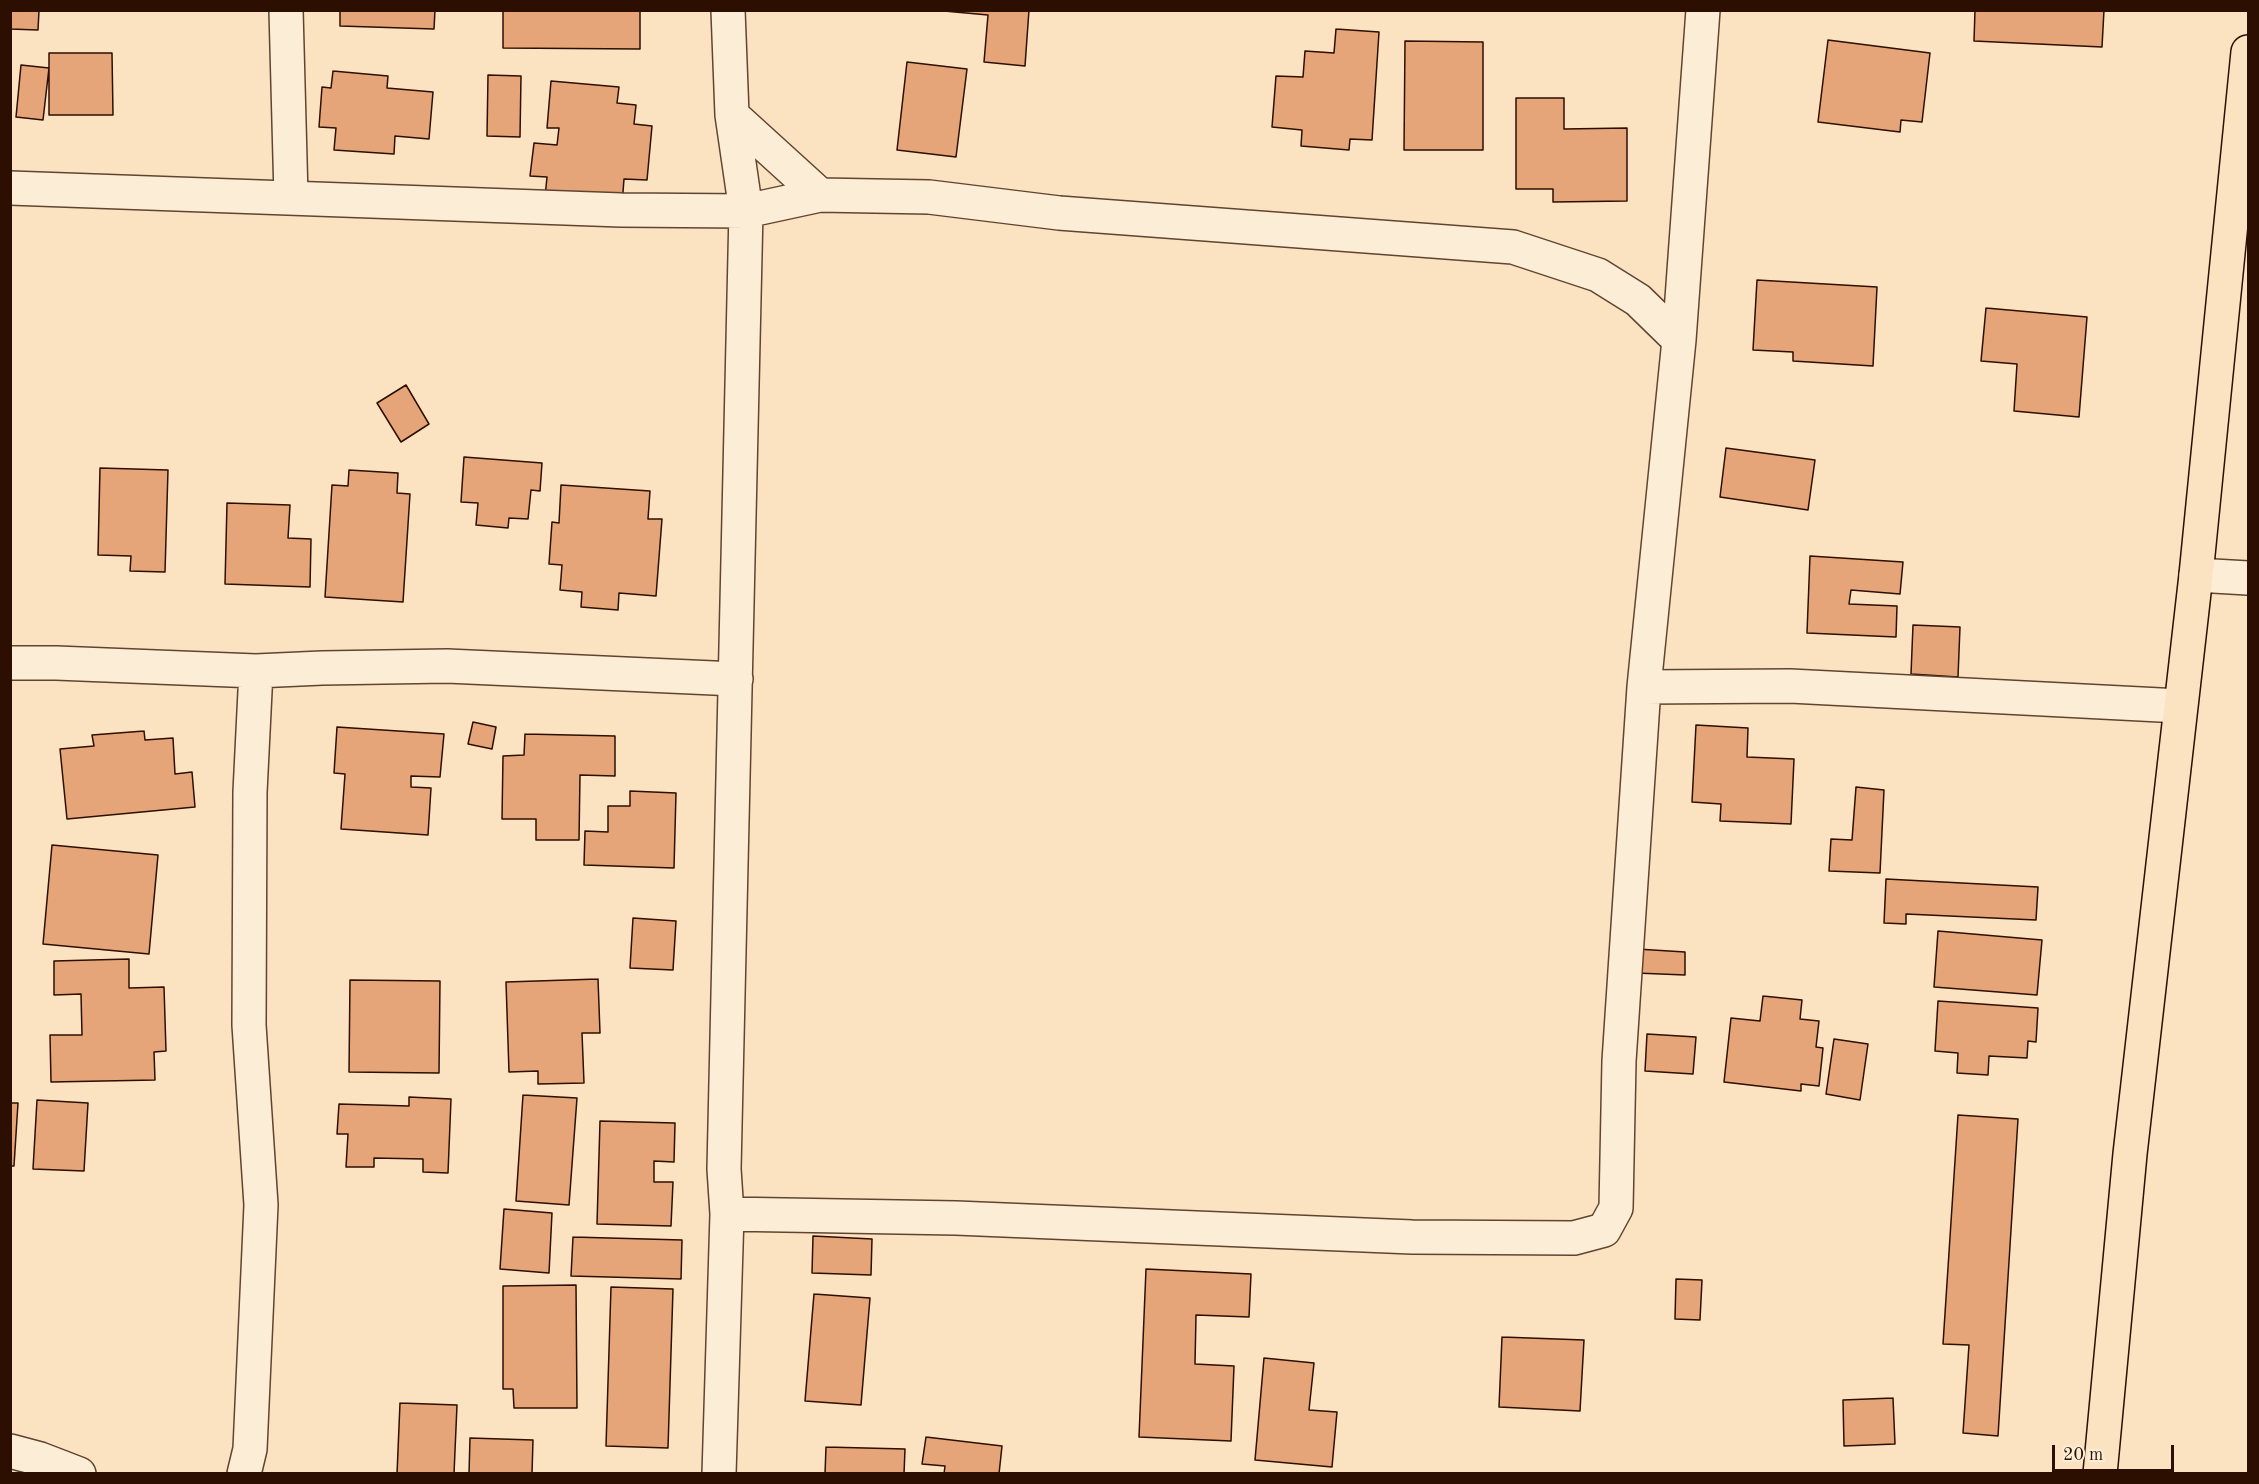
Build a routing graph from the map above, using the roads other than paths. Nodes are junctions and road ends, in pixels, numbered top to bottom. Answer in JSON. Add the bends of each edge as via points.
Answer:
{"nodes":[{"id":1,"x":286,"y":10,"type":"edge"},
{"id":2,"x":728,"y":10,"type":"edge"},
{"id":3,"x":1703,"y":10,"type":"edge"},
{"id":4,"x":2248,"y":52,"type":"edge"},
{"id":5,"x":732,"y":115,"type":"junction"},
{"id":6,"x":10,"y":188,"type":"edge"},
{"id":7,"x":820,"y":195,"type":"junction"},
{"id":8,"x":291,"y":197,"type":"junction"},
{"id":9,"x":746,"y":211,"type":"junction"},
{"id":10,"x":1679,"y":340,"type":"junction"},
{"id":11,"x":2196,"y":575,"type":"junction"},
{"id":12,"x":2248,"y":578,"type":"edge"},
{"id":13,"x":10,"y":663,"type":"edge"},
{"id":14,"x":256,"y":671,"type":"junction"},
{"id":15,"x":736,"y":679,"type":"junction"},
{"id":16,"x":1644,"y":687,"type":"junction"},
{"id":17,"x":2180,"y":706,"type":"junction"},
{"id":18,"x":728,"y":1214,"type":"junction"},
{"id":19,"x":10,"y":1451,"type":"edge"},
{"id":20,"x":79,"y":1473,"type":"edge"},
{"id":21,"x":244,"y":1473,"type":"edge"},
{"id":22,"x":719,"y":1473,"type":"edge"},
{"id":23,"x":2100,"y":1473,"type":"edge"}],
"edges":[{"from":1,"to":8,"type":"street"},
{"from":2,"to":5,"type":"street"},
{"from":3,"to":10,"type":"street"},
{"from":4,"to":11,"type":"main road"},
{"from":5,"to":7,"type":"street"},
{"from":5,"to":9,"type":"street"},
{"from":6,"to":8,"type":"street"},
{"from":7,"to":9,"type":"street"},
{"from":7,"to":10,"type":"street","via":[[929,197],[1059,213],[1513,247],[1598,275],[1638,300]]},
{"from":8,"to":9,"type":"street"},
{"from":9,"to":15,"type":"street"},
{"from":10,"to":16,"type":"street"},
{"from":11,"to":12,"type":"street"},
{"from":11,"to":17,"type":"main road"},
{"from":13,"to":14,"type":"street"},
{"from":14,"to":15,"type":"street","via":[[447,666]]},
{"from":14,"to":21,"type":"street","via":[[250,792],[249,1025],[261,1205],[250,1449]]},
{"from":15,"to":18,"type":"street","via":[[724,1169]]},
{"from":16,"to":17,"type":"street","via":[[1790,686]]},
{"from":16,"to":18,"type":"street","via":[[1619,1060],[1616,1208],[1604,1230],[1574,1238],[1412,1238],[956,1218]]},
{"from":17,"to":23,"type":"main road","via":[[2130,1154]]},
{"from":18,"to":22,"type":"street"},
{"from":19,"to":20,"type":"street"}]}
